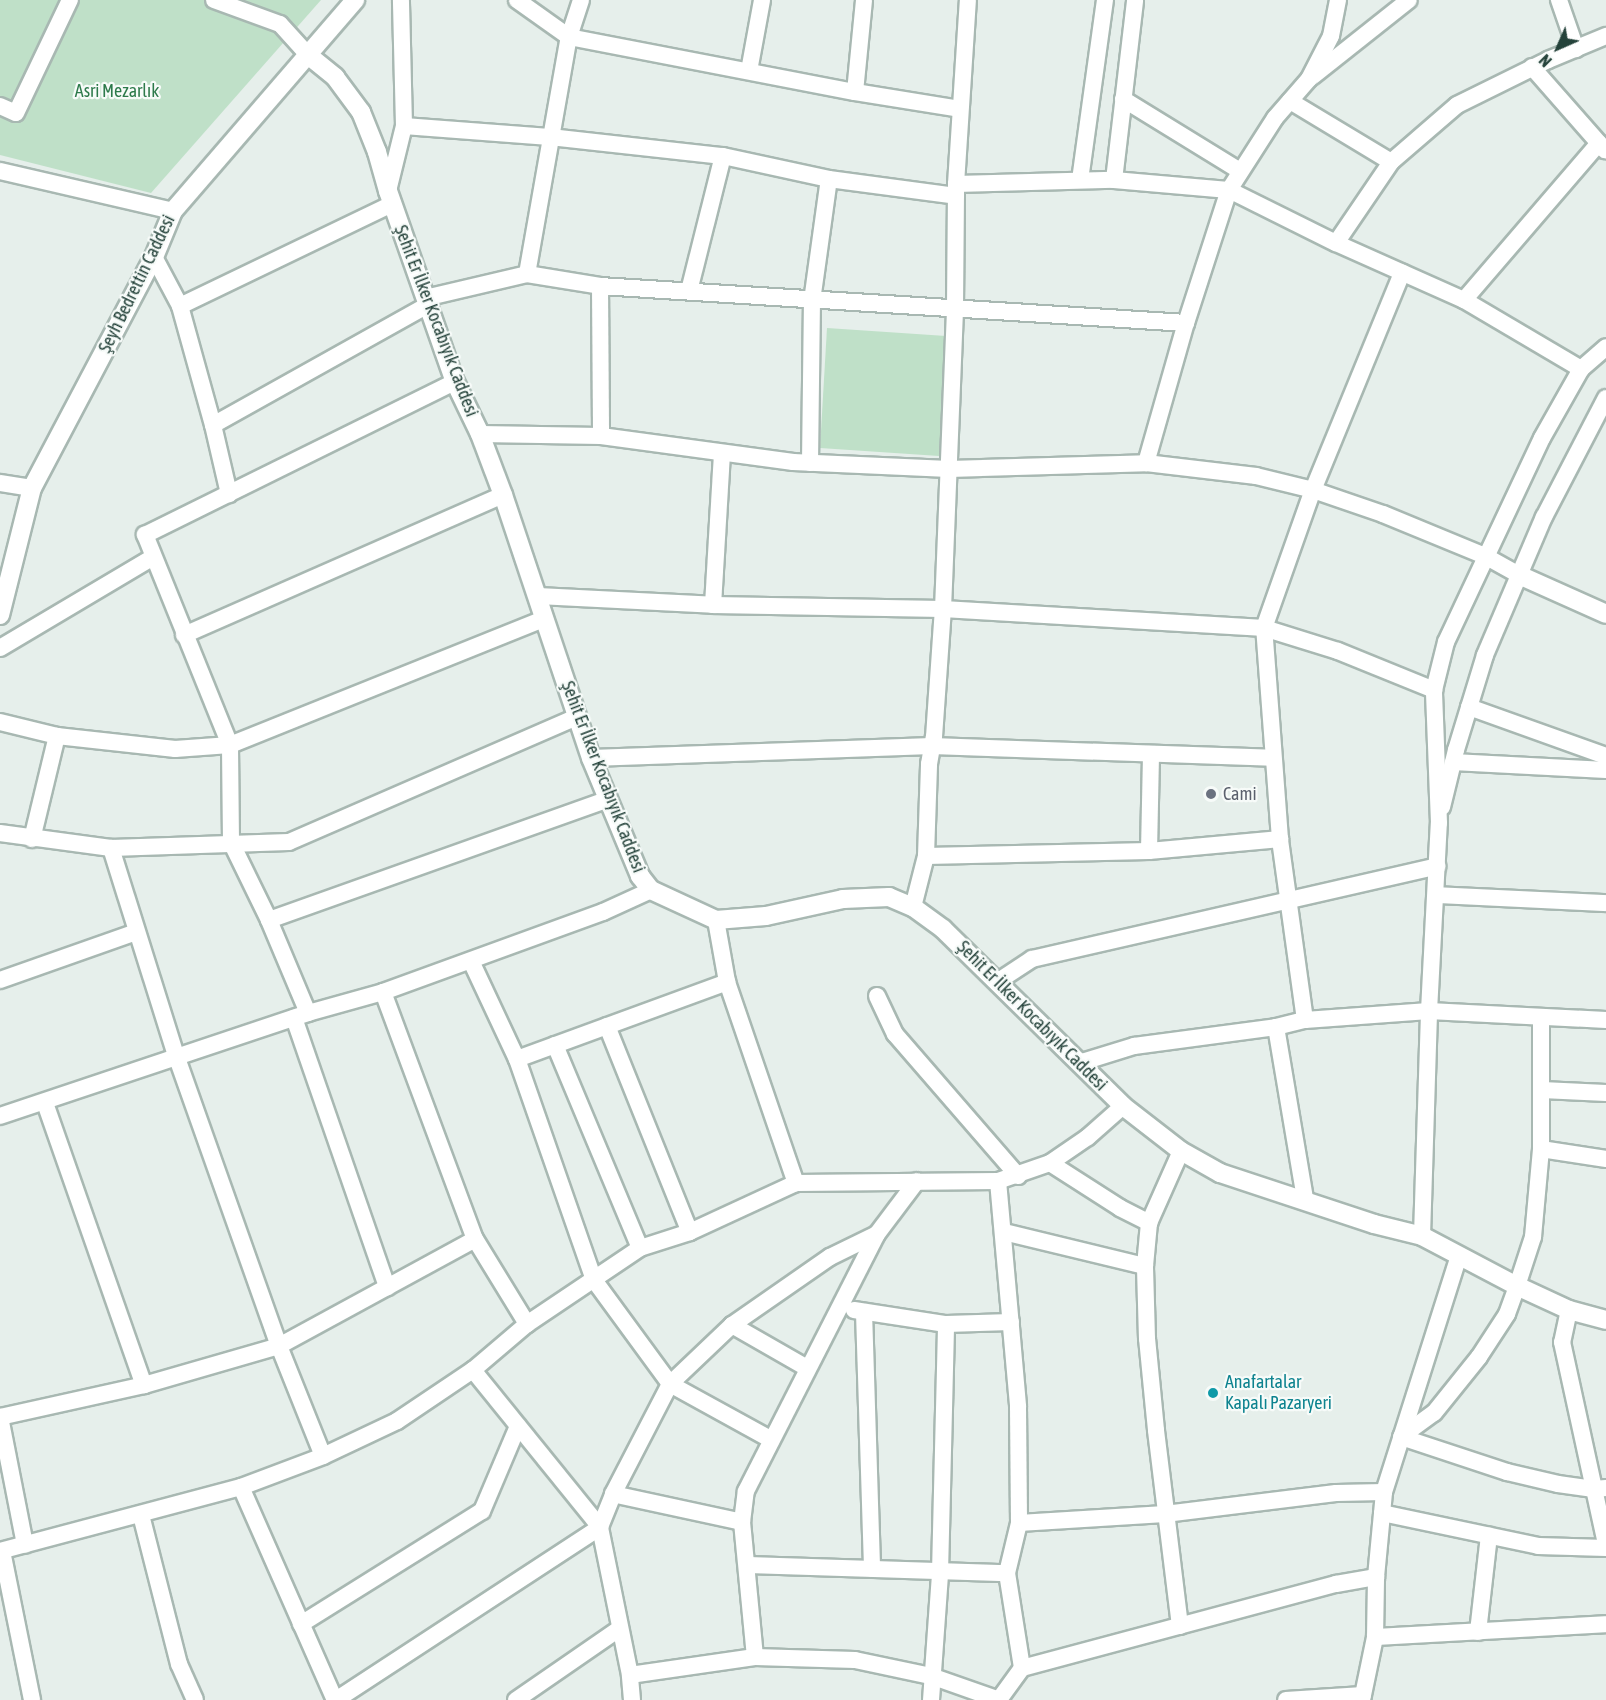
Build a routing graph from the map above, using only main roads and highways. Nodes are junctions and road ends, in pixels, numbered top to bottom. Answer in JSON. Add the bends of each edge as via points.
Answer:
{"nodes":[{"id":1,"x":355,"y":0,"type":"edge"},
{"id":2,"x":308,"y":55,"type":"junction"},
{"id":3,"x":1519,"y":575,"type":"road end"},
{"id":4,"x":1606,"y":614,"type":"edge"},
{"id":5,"x":0,"y":615,"type":"edge"},
{"id":6,"x":1606,"y":1320,"type":"edge"}],
"edges":[{"from":1,"to":2,"type":"main road","name":"Şeyh Bedrettin Caddesi"},
{"from":2,"to":5,"type":"main road","name":"Şeyh Bedrettin Caddesi","via":[[173,211],[154,257],[32,488]]},
{"from":2,"to":6,"type":"main road","name":"Şehit Er İlker Kocabıyık Caddesi","via":[[335,77],[361,112],[455,382],[504,495],[591,758],[640,876],[651,890],[716,920],[766,916],[843,898],[889,897],[913,906],[944,929],[1123,1106],[1181,1151],[1220,1173],[1422,1236],[1569,1310]]},
{"from":3,"to":4,"type":"main road"}]}
